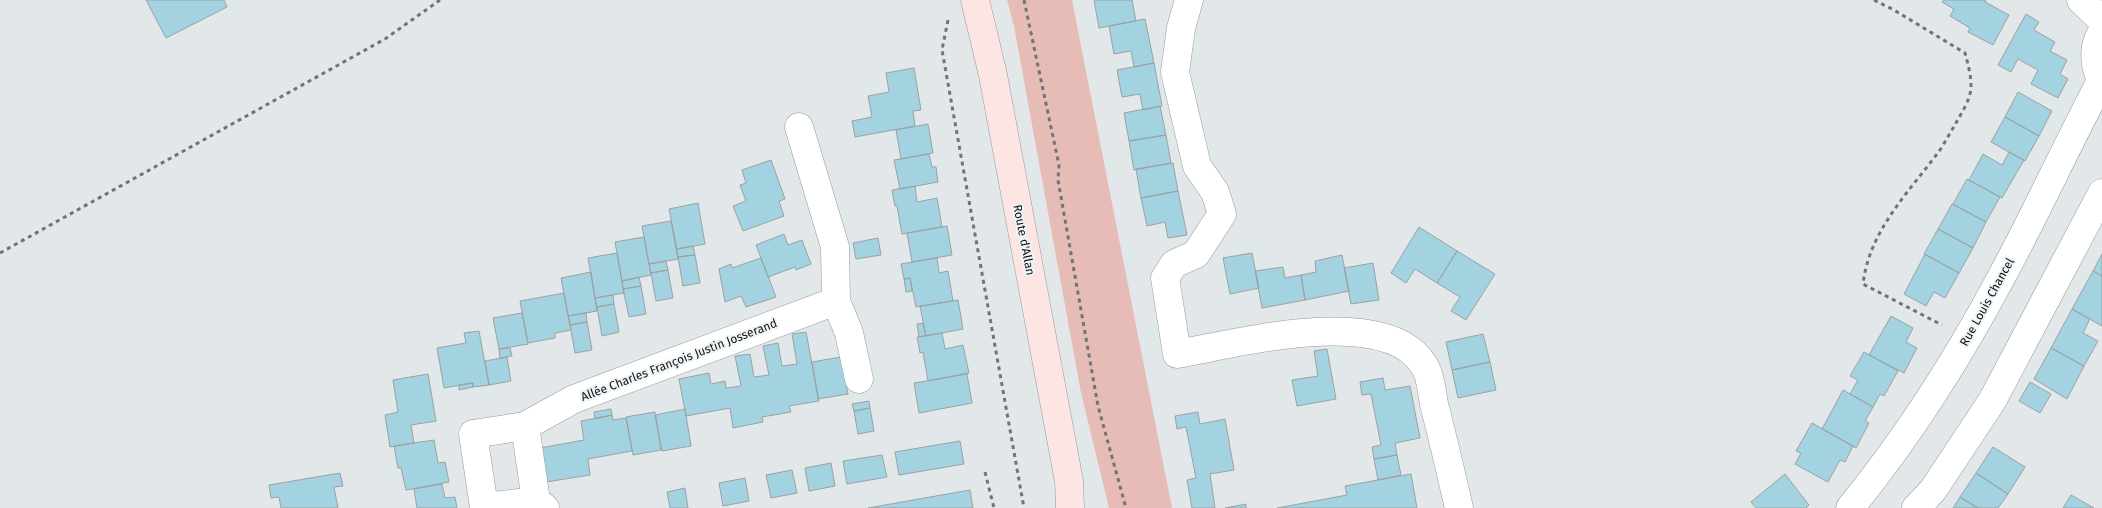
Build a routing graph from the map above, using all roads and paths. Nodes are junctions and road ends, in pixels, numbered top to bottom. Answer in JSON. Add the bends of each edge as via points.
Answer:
{"nodes":[{"id":1,"x":440,"y":0,"type":"edge"},
{"id":2,"x":975,"y":0,"type":"edge"},
{"id":3,"x":1024,"y":0,"type":"edge"},
{"id":4,"x":1189,"y":0,"type":"edge"},
{"id":5,"x":1874,"y":0,"type":"edge"},
{"id":6,"x":2081,"y":0,"type":"edge"},
{"id":7,"x":950,"y":15,"type":"dead end"},
{"id":8,"x":2102,"y":20,"type":"edge"},
{"id":9,"x":2102,"y":32,"type":"edge"},
{"id":10,"x":2102,"y":82,"type":"edge"},
{"id":11,"x":800,"y":127,"type":"dead end"},
{"id":12,"x":2102,"y":193,"type":"edge"},
{"id":13,"x":0,"y":253,"type":"edge"},
{"id":14,"x":836,"y":301,"type":"junction"},
{"id":15,"x":1967,"y":338,"type":"junction"},
{"id":16,"x":859,"y":379,"type":"dead end"},
{"id":17,"x":525,"y":426,"type":"junction"},
{"id":18,"x":985,"y":472,"type":"dead end"},
{"id":19,"x":1069,"y":481,"type":"junction"},
{"id":20,"x":528,"y":505,"type":"edge"},
{"id":21,"x":994,"y":508,"type":"edge"},
{"id":22,"x":1024,"y":508,"type":"edge"},
{"id":23,"x":1070,"y":508,"type":"edge"},
{"id":24,"x":1078,"y":508,"type":"edge"},
{"id":25,"x":1126,"y":508,"type":"edge"},
{"id":26,"x":1459,"y":508,"type":"edge"},
{"id":27,"x":1850,"y":508,"type":"edge"},
{"id":28,"x":1916,"y":508,"type":"edge"}],
"edges":[{"from":1,"to":13,"type":"path","via":[[385,39]]},
{"from":2,"to":19,"type":"street","name":"Route d'Allan","via":[[993,75]]},
{"from":3,"to":25,"type":"path","via":[[1059,165],[1059,189],[1098,406]]},
{"from":4,"to":26,"type":"street","via":[[1181,28],[1175,72],[1197,166],[1215,192],[1222,214],[1196,254],[1174,264],[1165,278],[1177,354],[1310,330],[1354,332],[1386,338],[1407,347],[1426,368]]},
{"from":5,"to":15,"type":"path","via":[[1965,53],[1971,88],[1966,105],[1939,153],[1902,198],[1877,238],[1865,268],[1863,284]]},
{"from":6,"to":8,"type":"street"},
{"from":7,"to":22,"type":"path","via":[[942,50]]},
{"from":9,"to":10,"type":"street","via":[[2095,52],[2096,68]]},
{"from":10,"to":15,"type":"street","name":"Rue Louis Chancel"},
{"from":11,"to":14,"type":"street","via":[[835,247]]},
{"from":12,"to":28,"type":"street","via":[[1992,400],[1933,490]]},
{"from":14,"to":16,"type":"street","via":[[849,333]]},
{"from":14,"to":17,"type":"street","name":"Allée Charles François Justin Josserand","via":[[574,399]]},
{"from":15,"to":27,"type":"street","name":"Rue Louis Chancel","via":[[1884,466]]},
{"from":17,"to":20,"type":"street","name":"Allée Charles François Justin Josserand"},
{"from":17,"to":20,"type":"street","name":"Allée Charles François Justin Josserand","via":[[473,434],[484,507]]},
{"from":18,"to":21,"type":"path"},
{"from":19,"to":23,"type":"street","name":"Route d'Allan"},
{"from":19,"to":24,"type":"street","name":"Route d'Allan"}]}
